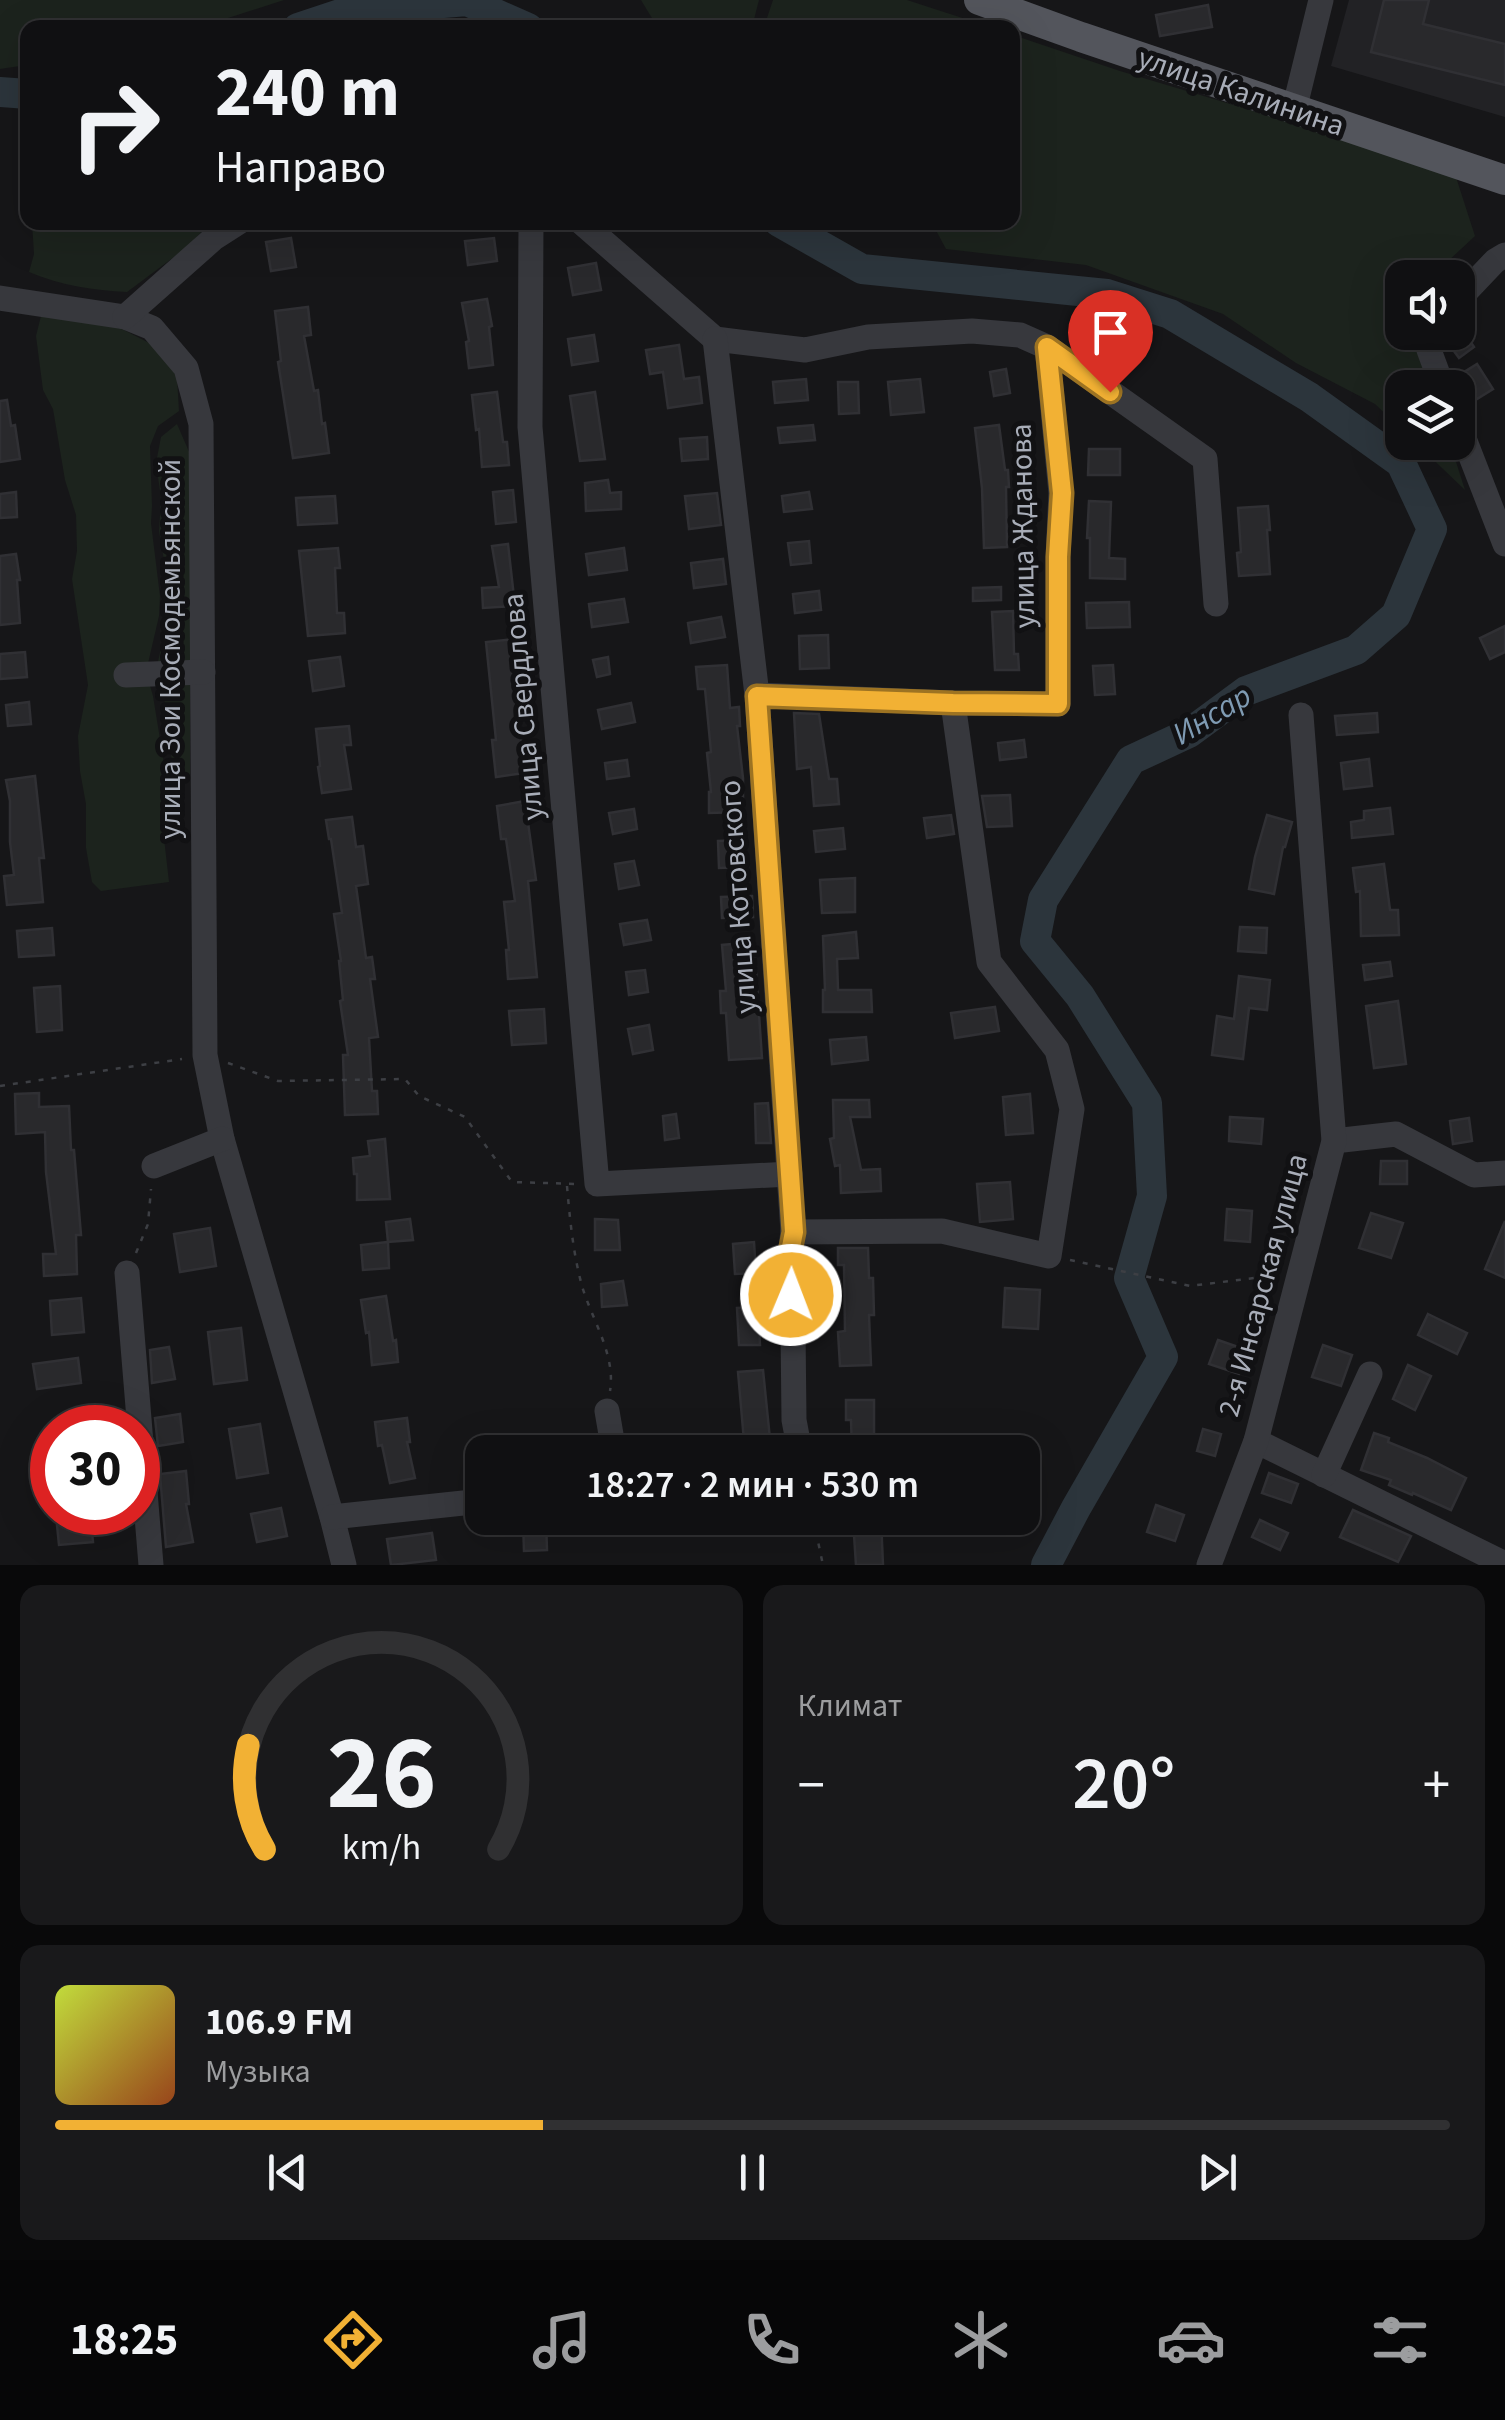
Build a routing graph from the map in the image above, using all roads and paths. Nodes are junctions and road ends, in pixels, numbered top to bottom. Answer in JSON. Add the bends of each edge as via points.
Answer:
{"nodes":[{"id":1,"x":979,"y":0,"type":"edge"},
{"id":2,"x":1321,"y":0,"type":"edge"},
{"id":3,"x":1019,"y":6,"type":"edge"},
{"id":4,"x":1294,"y":110,"type":"junction"},
{"id":5,"x":1505,"y":180,"type":"edge"},
{"id":6,"x":226,"y":230,"type":"edge"},
{"id":7,"x":531,"y":230,"type":"edge"},
{"id":8,"x":590,"y":230,"type":"edge"},
{"id":9,"x":1505,"y":255,"type":"edge"},
{"id":10,"x":1475,"y":282,"type":"edge"},
{"id":11,"x":0,"y":298,"type":"edge"},
{"id":12,"x":125,"y":317,"type":"junction"},
{"id":13,"x":715,"y":338,"type":"junction"},
{"id":14,"x":1047,"y":347,"type":"junction"},
{"id":15,"x":1472,"y":460,"type":"edge"},
{"id":16,"x":1505,"y":544,"type":"edge"},
{"id":17,"x":1216,"y":604,"type":"dead end"},
{"id":18,"x":203,"y":672,"type":"junction"},
{"id":19,"x":126,"y":675,"type":"dead end"},
{"id":20,"x":757,"y":696,"type":"junction"},
{"id":21,"x":953,"y":703,"type":"junction"},
{"id":22,"x":1302,"y":715,"type":"dead end"},
{"id":23,"x":206,"y":1056,"type":"junction"},
{"id":24,"x":0,"y":1086,"type":"edge"},
{"id":25,"x":222,"y":1138,"type":"junction"},
{"id":26,"x":1334,"y":1140,"type":"junction"},
{"id":27,"x":154,"y":1166,"type":"joint"},
{"id":28,"x":1505,"y":1173,"type":"edge"},
{"id":29,"x":790,"y":1174,"type":"junction"},
{"id":30,"x":567,"y":1184,"type":"junction"},
{"id":31,"x":597,"y":1184,"type":"junction"},
{"id":32,"x":794,"y":1232,"type":"junction"},
{"id":33,"x":1049,"y":1256,"type":"junction"},
{"id":34,"x":1300,"y":1272,"type":"junction"},
{"id":35,"x":128,"y":1273,"type":"joint"},
{"id":36,"x":1370,"y":1374,"type":"dead end"},
{"id":37,"x":606,"y":1411,"type":"joint"},
{"id":38,"x":611,"y":1435,"type":"edge"},
{"id":39,"x":797,"y":1435,"type":"edge"},
{"id":40,"x":1256,"y":1441,"type":"junction"},
{"id":41,"x":1324,"y":1475,"type":"junction"},
{"id":42,"x":465,"y":1503,"type":"edge"},
{"id":43,"x":332,"y":1517,"type":"junction"},
{"id":44,"x":817,"y":1535,"type":"edge"},
{"id":45,"x":1505,"y":1564,"type":"edge"},
{"id":46,"x":151,"y":1565,"type":"edge"},
{"id":47,"x":344,"y":1565,"type":"edge"},
{"id":48,"x":823,"y":1565,"type":"edge"},
{"id":49,"x":1209,"y":1565,"type":"edge"}],
"edges":[{"from":1,"to":3,"type":"main road","name":"улица Калинина"},
{"from":2,"to":4,"type":"street"},
{"from":3,"to":4,"type":"main road","name":"улица Калинина","via":[[1081,38]]},
{"from":4,"to":5,"type":"main road","name":"улица Калинина"},
{"from":6,"to":12,"type":"street"},
{"from":7,"to":31,"type":"street","name":"улица Свердлова","via":[[530,428]]},
{"from":8,"to":13,"type":"street"},
{"from":9,"to":10,"type":"street"},
{"from":11,"to":12,"type":"street","name":"улица Зои Космодемьянской"},
{"from":12,"to":18,"type":"street","name":"улица Зои Космодемьянской","via":[[152,328],[186,368],[201,424]]},
{"from":13,"to":14,"type":"street","via":[[805,350],[868,337],[972,331],[1020,335]]},
{"from":13,"to":20,"type":"street","name":"улица Котовского"},
{"from":14,"to":17,"type":"street","via":[[1205,460]]},
{"from":14,"to":21,"type":"street","name":"улица Жданова","via":[[1062,493],[1058,704]]},
{"from":15,"to":16,"type":"street"},
{"from":18,"to":19,"type":"street"},
{"from":18,"to":23,"type":"street","name":"улица Зои Космодемьянской"},
{"from":20,"to":21,"type":"street"},
{"from":20,"to":29,"type":"street","name":"улица Котовского"},
{"from":21,"to":33,"type":"street","via":[[989,962],[1057,1050],[1072,1110]]},
{"from":22,"to":26,"type":"street","name":"2-я Инсарская улица"},
{"from":23,"to":24,"type":"path"},
{"from":23,"to":25,"type":"street","name":"улица Зои Космодемьянской"},
{"from":23,"to":30,"type":"path","via":[[278,1081],[405,1080],[419,1096],[465,1117],[512,1182]]},
{"from":25,"to":27,"type":"street"},
{"from":25,"to":43,"type":"street","name":"улица Зои Космодемьянской"},
{"from":26,"to":28,"type":"street","via":[[1396,1134],[1474,1175]]},
{"from":26,"to":34,"type":"street","name":"2-я Инсарская улица"},
{"from":27,"to":35,"type":"path","via":[[148,1224]]},
{"from":29,"to":31,"type":"street"},
{"from":29,"to":32,"type":"street","name":"улица Котовского"},
{"from":30,"to":31,"type":"path"},
{"from":30,"to":37,"type":"path","via":[[583,1289],[612,1378]]},
{"from":32,"to":33,"type":"street","via":[[942,1230]]},
{"from":32,"to":39,"type":"street","name":"улица Котовского","via":[[788,1262]]},
{"from":33,"to":34,"type":"path","via":[[1190,1286]]},
{"from":34,"to":40,"type":"street","name":"2-я Инсарская улица"},
{"from":35,"to":46,"type":"street"},
{"from":36,"to":41,"type":"street"},
{"from":37,"to":38,"type":"street"},
{"from":40,"to":41,"type":"street"},
{"from":40,"to":49,"type":"street","name":"2-я Инсарская улица"},
{"from":41,"to":45,"type":"street"},
{"from":42,"to":43,"type":"street"},
{"from":43,"to":47,"type":"street","name":"улица Зои Космодемьянской"},
{"from":44,"to":48,"type":"path"}]}
